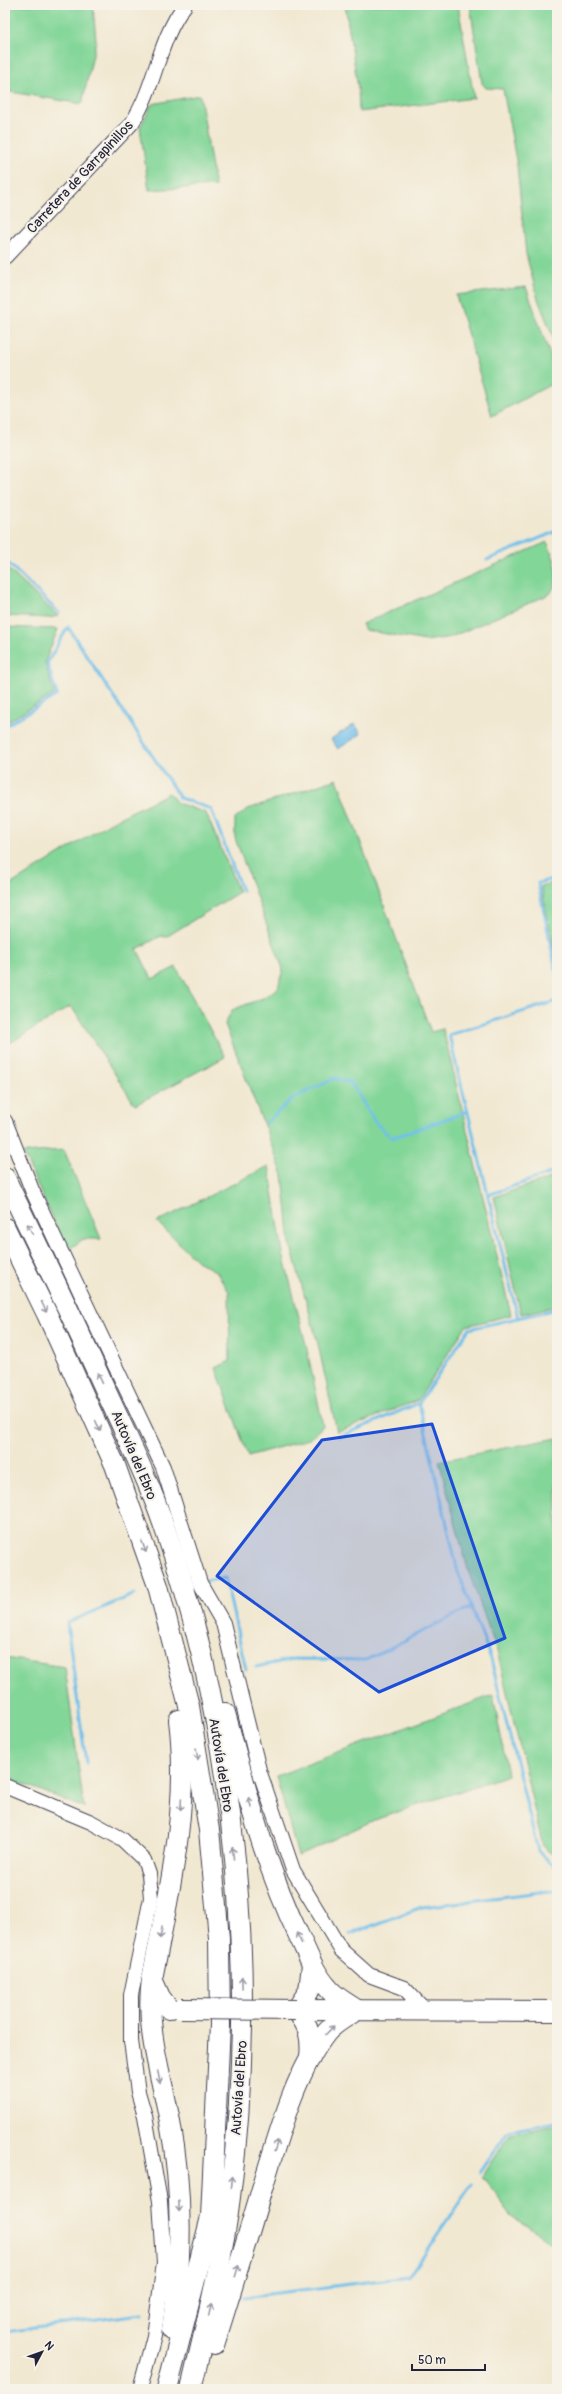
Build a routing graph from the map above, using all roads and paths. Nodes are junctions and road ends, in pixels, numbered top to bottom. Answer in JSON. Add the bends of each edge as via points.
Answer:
{"nodes":[{"id":1,"x":185,"y":5,"type":"edge"},
{"id":2,"x":5,"y":257,"type":"edge"},
{"id":3,"x":5,"y":1121,"type":"edge"},
{"id":4,"x":5,"y":1178,"type":"edge"},
{"id":5,"x":5,"y":1228,"type":"edge"},
{"id":6,"x":158,"y":1586,"type":"junction"},
{"id":7,"x":188,"y":1602,"type":"junction"},
{"id":8,"x":5,"y":1786,"type":"edge"},
{"id":9,"x":312,"y":1964,"type":"junction"},
{"id":10,"x":152,"y":1979,"type":"junction"},
{"id":11,"x":140,"y":2009,"type":"junction"},
{"id":12,"x":175,"y":2009,"type":"junction"},
{"id":13,"x":296,"y":2010,"type":"junction"},
{"id":14,"x":357,"y":2010,"type":"junction"},
{"id":15,"x":425,"y":2010,"type":"junction"},
{"id":16,"x":557,"y":2011,"type":"edge"},
{"id":17,"x":152,"y":2039,"type":"junction"},
{"id":18,"x":310,"y":2058,"type":"junction"},
{"id":19,"x":140,"y":2389,"type":"edge"},
{"id":20,"x":163,"y":2389,"type":"edge"},
{"id":21,"x":167,"y":2389,"type":"edge"},
{"id":22,"x":191,"y":2389,"type":"edge"},
{"id":23,"x":200,"y":2389,"type":"edge"}],
"edges":[{"from":1,"to":2,"type":"street","name":"Carretera de Garrapinillos","via":[[168,32],[147,98],[132,123]]},
{"from":3,"to":15,"type":"street","via":[[32,1190],[163,1467],[200,1584],[223,1622],[259,1770],[293,1870],[341,1950],[368,1975],[404,1988]]},
{"from":7,"to":4,"type":"highway","name":"Autovía del Ebro","one_way":true,"via":[[165,1527],[136,1456]]},
{"from":5,"to":6,"type":"highway","name":"Autovía del Ebro","one_way":true,"via":[[115,1465]]},
{"from":6,"to":10,"type":"highway","one_way":true,"via":[[180,1727],[182,1794],[179,1837]]},
{"from":6,"to":21,"type":"highway","name":"Autovía del Ebro","one_way":true,"via":[[189,1706],[209,1830],[219,1938],[220,2017],[211,2217]]},
{"from":9,"to":7,"type":"highway","one_way":true,"via":[[276,1884],[261,1841],[198,1619]]},
{"from":22,"to":7,"type":"highway","name":"Autovía del Ebro","one_way":true,"via":[[212,2304],[230,2196],[243,2028],[241,1943],[232,1832],[211,1705]]},
{"from":8,"to":11,"type":"street","via":[[91,1822],[122,1839],[144,1860],[149,1874],[151,1898],[132,1988]]},
{"from":9,"to":13,"type":"highway","via":[[309,1991]]},
{"from":9,"to":14,"type":"highway","via":[[334,1995]]},
{"from":10,"to":11,"type":"highway"},
{"from":10,"to":12,"type":"highway","via":[[160,1997]]},
{"from":11,"to":12,"type":"highway"},
{"from":11,"to":17,"type":"highway"},
{"from":11,"to":19,"type":"street","via":[[132,2049],[160,2201],[164,2263],[154,2336]]},
{"from":12,"to":13,"type":"highway","bridge":true},
{"from":12,"to":17,"type":"highway"},
{"from":13,"to":14,"type":"highway"},
{"from":13,"to":18,"type":"highway","via":[[306,2022],[311,2034]]},
{"from":14,"to":15,"type":"highway"},
{"from":18,"to":14,"type":"highway","one_way":true,"via":[[331,2027]]},
{"from":15,"to":16,"type":"highway"},
{"from":17,"to":20,"type":"highway","one_way":true,"via":[[170,2122],[178,2182],[180,2241],[176,2299]]},
{"from":23,"to":18,"type":"highway","one_way":true,"via":[[278,2138]]}]}
